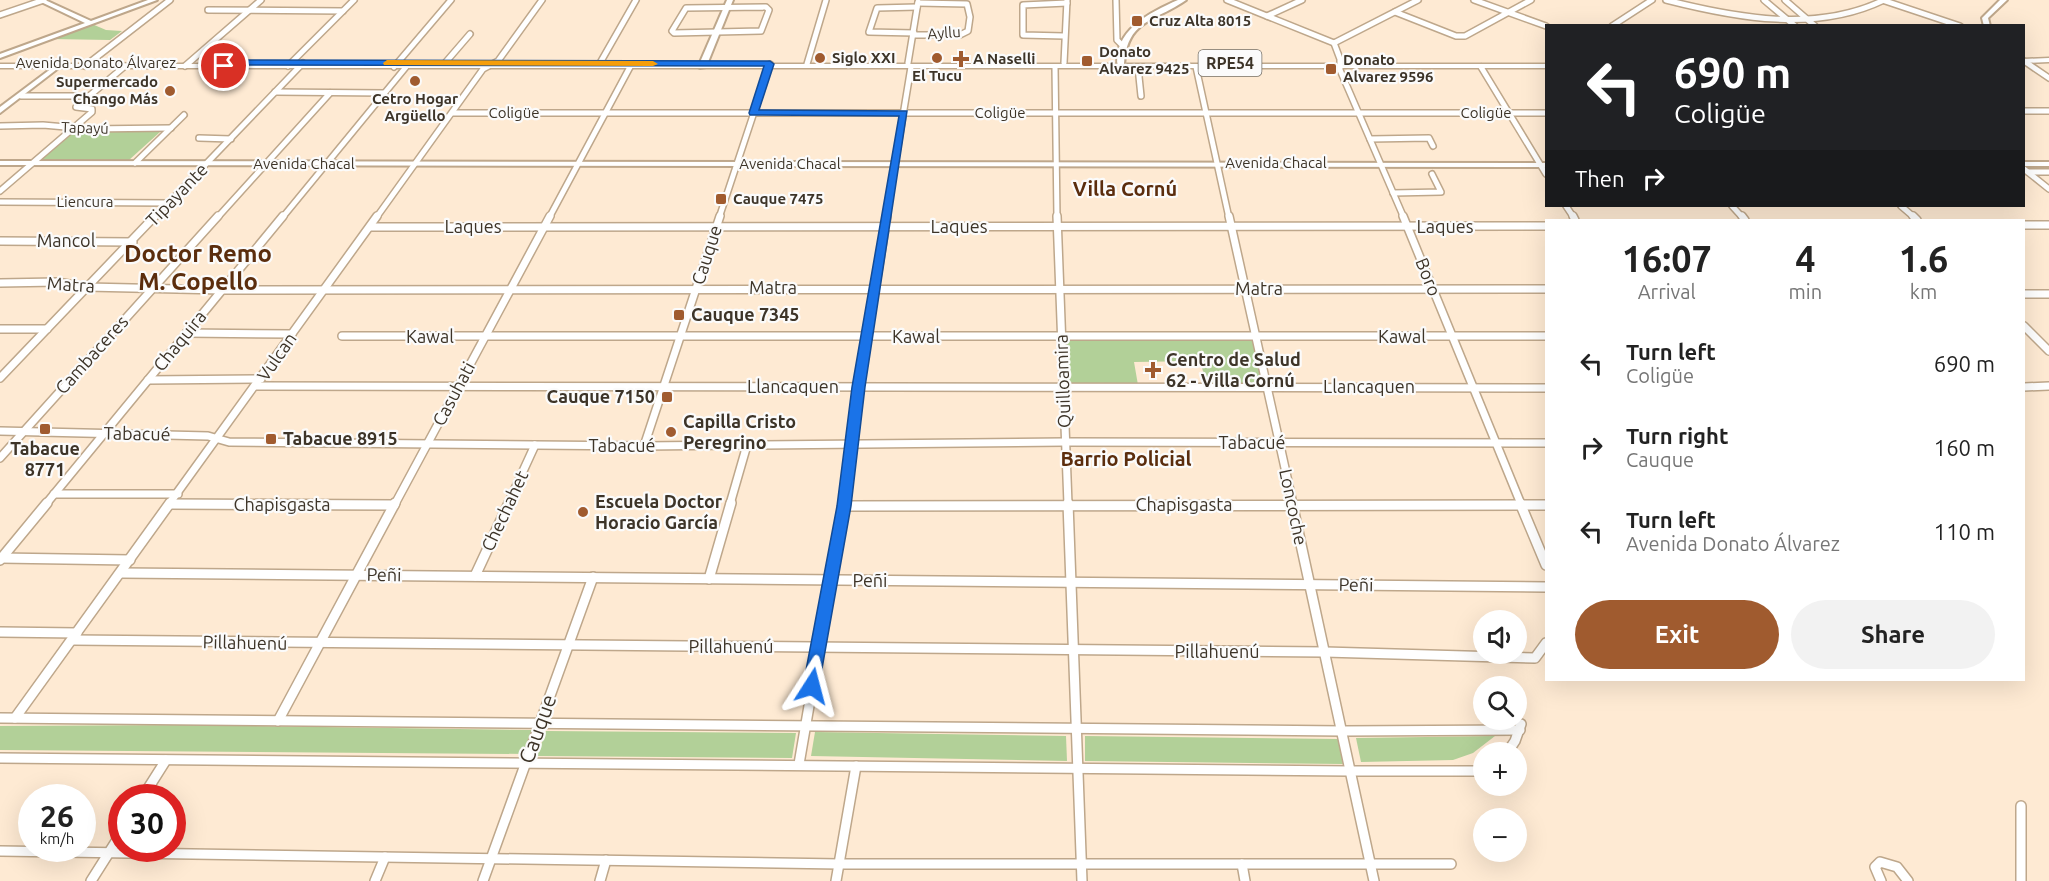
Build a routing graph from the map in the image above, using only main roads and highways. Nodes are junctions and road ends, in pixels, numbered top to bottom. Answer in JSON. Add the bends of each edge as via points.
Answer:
{"nodes":[{"id":1,"x":42,"y":0,"type":"edge"},
{"id":2,"x":154,"y":0,"type":"edge"},
{"id":3,"x":1183,"y":0,"type":"edge"},
{"id":4,"x":2004,"y":0,"type":"edge"},
{"id":5,"x":729,"y":3,"type":"edge"},
{"id":6,"x":90,"y":23,"type":"junction"},
{"id":7,"x":1986,"y":24,"type":"edge"},
{"id":8,"x":0,"y":56,"type":"edge"},
{"id":9,"x":2025,"y":58,"type":"edge"},
{"id":10,"x":2049,"y":58,"type":"edge"},
{"id":11,"x":1545,"y":62,"type":"edge"},
{"id":12,"x":187,"y":64,"type":"junction"},
{"id":13,"x":0,"y":65,"type":"edge"},
{"id":14,"x":60,"y":65,"type":"junction"},
{"id":15,"x":87,"y":65,"type":"junction"},
{"id":16,"x":396,"y":65,"type":"junction"},
{"id":17,"x":702,"y":65,"type":"junction"},
{"id":18,"x":909,"y":65,"type":"junction"},
{"id":19,"x":1120,"y":65,"type":"junction"},
{"id":20,"x":1340,"y":65,"type":"junction"},
{"id":21,"x":769,"y":66,"type":"junction"},
{"id":22,"x":1545,"y":66,"type":"edge"},
{"id":23,"x":0,"y":111,"type":"edge"},
{"id":24,"x":0,"y":163,"type":"edge"},
{"id":25,"x":2049,"y":164,"type":"edge"},
{"id":26,"x":1544,"y":165,"type":"edge"},
{"id":27,"x":2025,"y":168,"type":"edge"}],
"edges":[{"from":1,"to":6,"type":"main road"},
{"from":2,"to":6,"type":"main road"},
{"from":3,"to":19,"type":"main road","via":[[1148,18],[1122,45]]},
{"from":4,"to":7,"type":"main road","via":[[1985,18]]},
{"from":5,"to":17,"type":"main road"},
{"from":6,"to":8,"type":"main road"},
{"from":9,"to":10,"type":"main road"},
{"from":11,"to":20,"type":"main road","name":"Avenida Donato Álvarez","number":"RPE54"},
{"from":12,"to":15,"type":"main road","name":"Avenida Donato Álvarez","number":"RPE54"},
{"from":12,"to":15,"type":"main road","name":"Avenida Donato Álvarez","number":"RPE54"},
{"from":12,"to":16,"type":"main road","name":"Avenida Donato Álvarez","number":"RPE54"},
{"from":13,"to":14,"type":"main road","name":"Avenida Donato Álvarez","number":"RPE54"},
{"from":14,"to":15,"type":"main road","name":"Avenida Donato Álvarez","number":"RPE54"},
{"from":14,"to":23,"type":"main road"},
{"from":16,"to":17,"type":"main road","name":"Avenida Donato Álvarez","number":"RPE54"},
{"from":16,"to":17,"type":"main road","name":"Avenida Donato Álvarez","number":"RPE54"},
{"from":17,"to":21,"type":"main road","name":"Avenida Donato Álvarez","number":"RPE54"},
{"from":18,"to":19,"type":"main road","name":"Avenida Donato Álvarez","number":"RPE54"},
{"from":18,"to":19,"type":"main road","name":"Avenida Donato Álvarez","number":"RPE54"},
{"from":18,"to":21,"type":"main road","name":"Avenida Donato Álvarez","number":"RPE54"},
{"from":18,"to":21,"type":"main road","name":"Avenida Donato Álvarez","number":"RPE54"},
{"from":19,"to":20,"type":"main road","name":"Avenida Donato Álvarez","number":"RPE54"},
{"from":19,"to":20,"type":"main road","name":"Avenida Donato Álvarez","number":"RPE54"},
{"from":20,"to":22,"type":"main road","name":"Avenida Donato Álvarez","number":"RPE54"},
{"from":24,"to":26,"type":"main road","name":"Avenida Chacal"},
{"from":25,"to":27,"type":"main road"}]}
